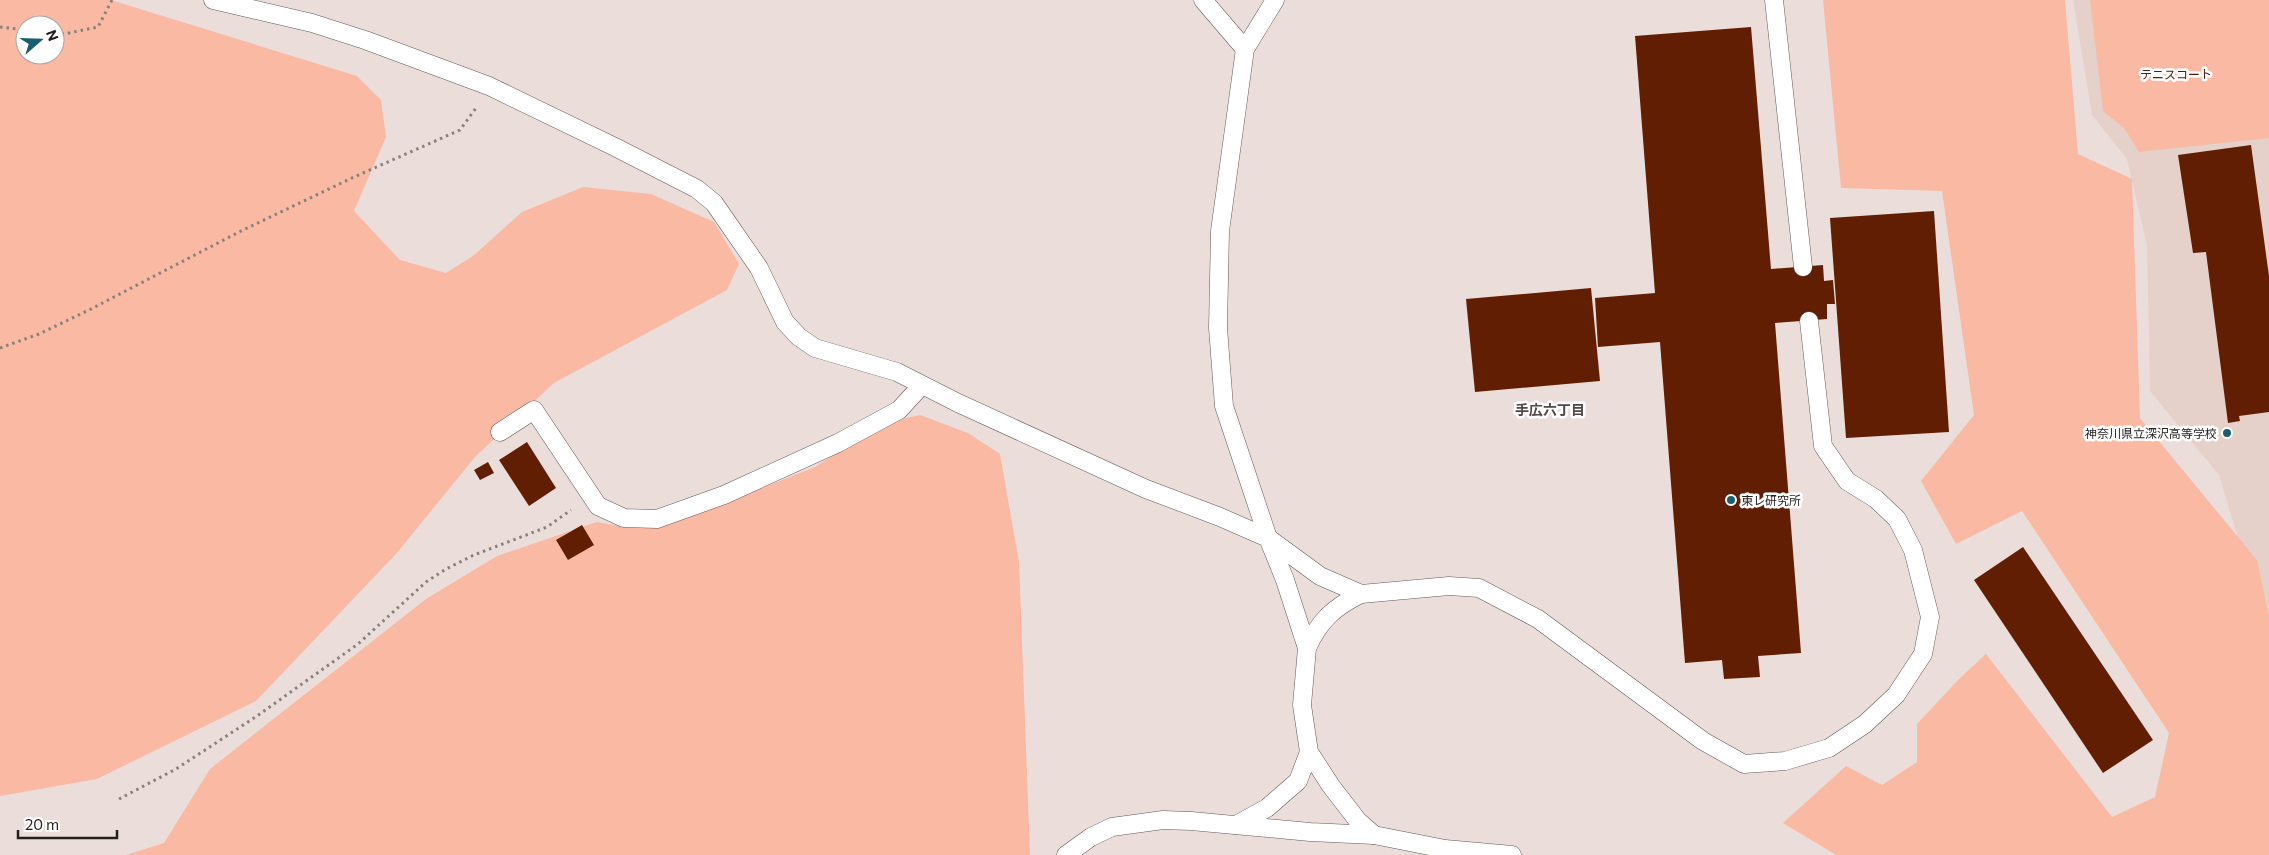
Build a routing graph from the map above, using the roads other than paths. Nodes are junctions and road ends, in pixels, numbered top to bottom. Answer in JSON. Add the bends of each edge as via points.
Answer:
{"nodes":[{"id":1,"x":213,"y":0,"type":"edge"},
{"id":2,"x":1204,"y":0,"type":"edge"},
{"id":3,"x":1275,"y":0,"type":"edge"},
{"id":4,"x":1774,"y":0,"type":"edge"},
{"id":5,"x":1245,"y":49,"type":"junction"},
{"id":6,"x":1803,"y":267,"type":"dead end"},
{"id":7,"x":1809,"y":321,"type":"dead end"},
{"id":8,"x":922,"y":385,"type":"junction"},
{"id":9,"x":500,"y":432,"type":"dead end"},
{"id":10,"x":1268,"y":538,"type":"junction"},
{"id":11,"x":1361,"y":594,"type":"junction"},
{"id":12,"x":1307,"y":648,"type":"junction"},
{"id":13,"x":1310,"y":752,"type":"junction"},
{"id":14,"x":1236,"y":825,"type":"junction"},
{"id":15,"x":1374,"y":835,"type":"junction"},
{"id":16,"x":1066,"y":855,"type":"edge"},
{"id":17,"x":1512,"y":855,"type":"edge"}],
"edges":[{"from":1,"to":8,"type":"lane","via":[[312,23],[489,86],[697,189],[714,203],[733,230],[759,268],[785,322],[799,337],[815,348],[897,372]]},
{"from":2,"to":5,"type":"lane"},
{"from":3,"to":5,"type":"lane"},
{"from":4,"to":6,"type":"lane"},
{"from":5,"to":10,"type":"lane","via":[[1220,231],[1218,328],[1224,406]]},
{"from":7,"to":11,"type":"lane","via":[[1823,446],[1848,481],[1876,499],[1897,519],[1913,550],[1930,617],[1924,654],[1896,695],[1865,724],[1829,748],[1786,761],[1744,764],[1703,741],[1538,619],[1480,588],[1449,586]]},
{"from":8,"to":9,"type":"lane","via":[[899,410],[838,443],[724,496],[657,519],[624,518],[598,506],[534,410]]},
{"from":8,"to":10,"type":"lane","via":[[1146,489]]},
{"from":10,"to":11,"type":"lane","via":[[1320,576]]},
{"from":10,"to":12,"type":"lane"},
{"from":11,"to":12,"type":"lane","via":[[1341,604],[1316,628]]},
{"from":12,"to":13,"type":"lane","via":[[1302,704]]},
{"from":13,"to":14,"type":"lane","via":[[1298,781],[1267,808]]},
{"from":13,"to":15,"type":"lane","via":[[1331,786],[1358,821]]},
{"from":14,"to":15,"type":"lane"},
{"from":14,"to":16,"type":"lane","via":[[1163,820],[1112,827]]},
{"from":15,"to":17,"type":"lane","via":[[1445,849]]}]}
